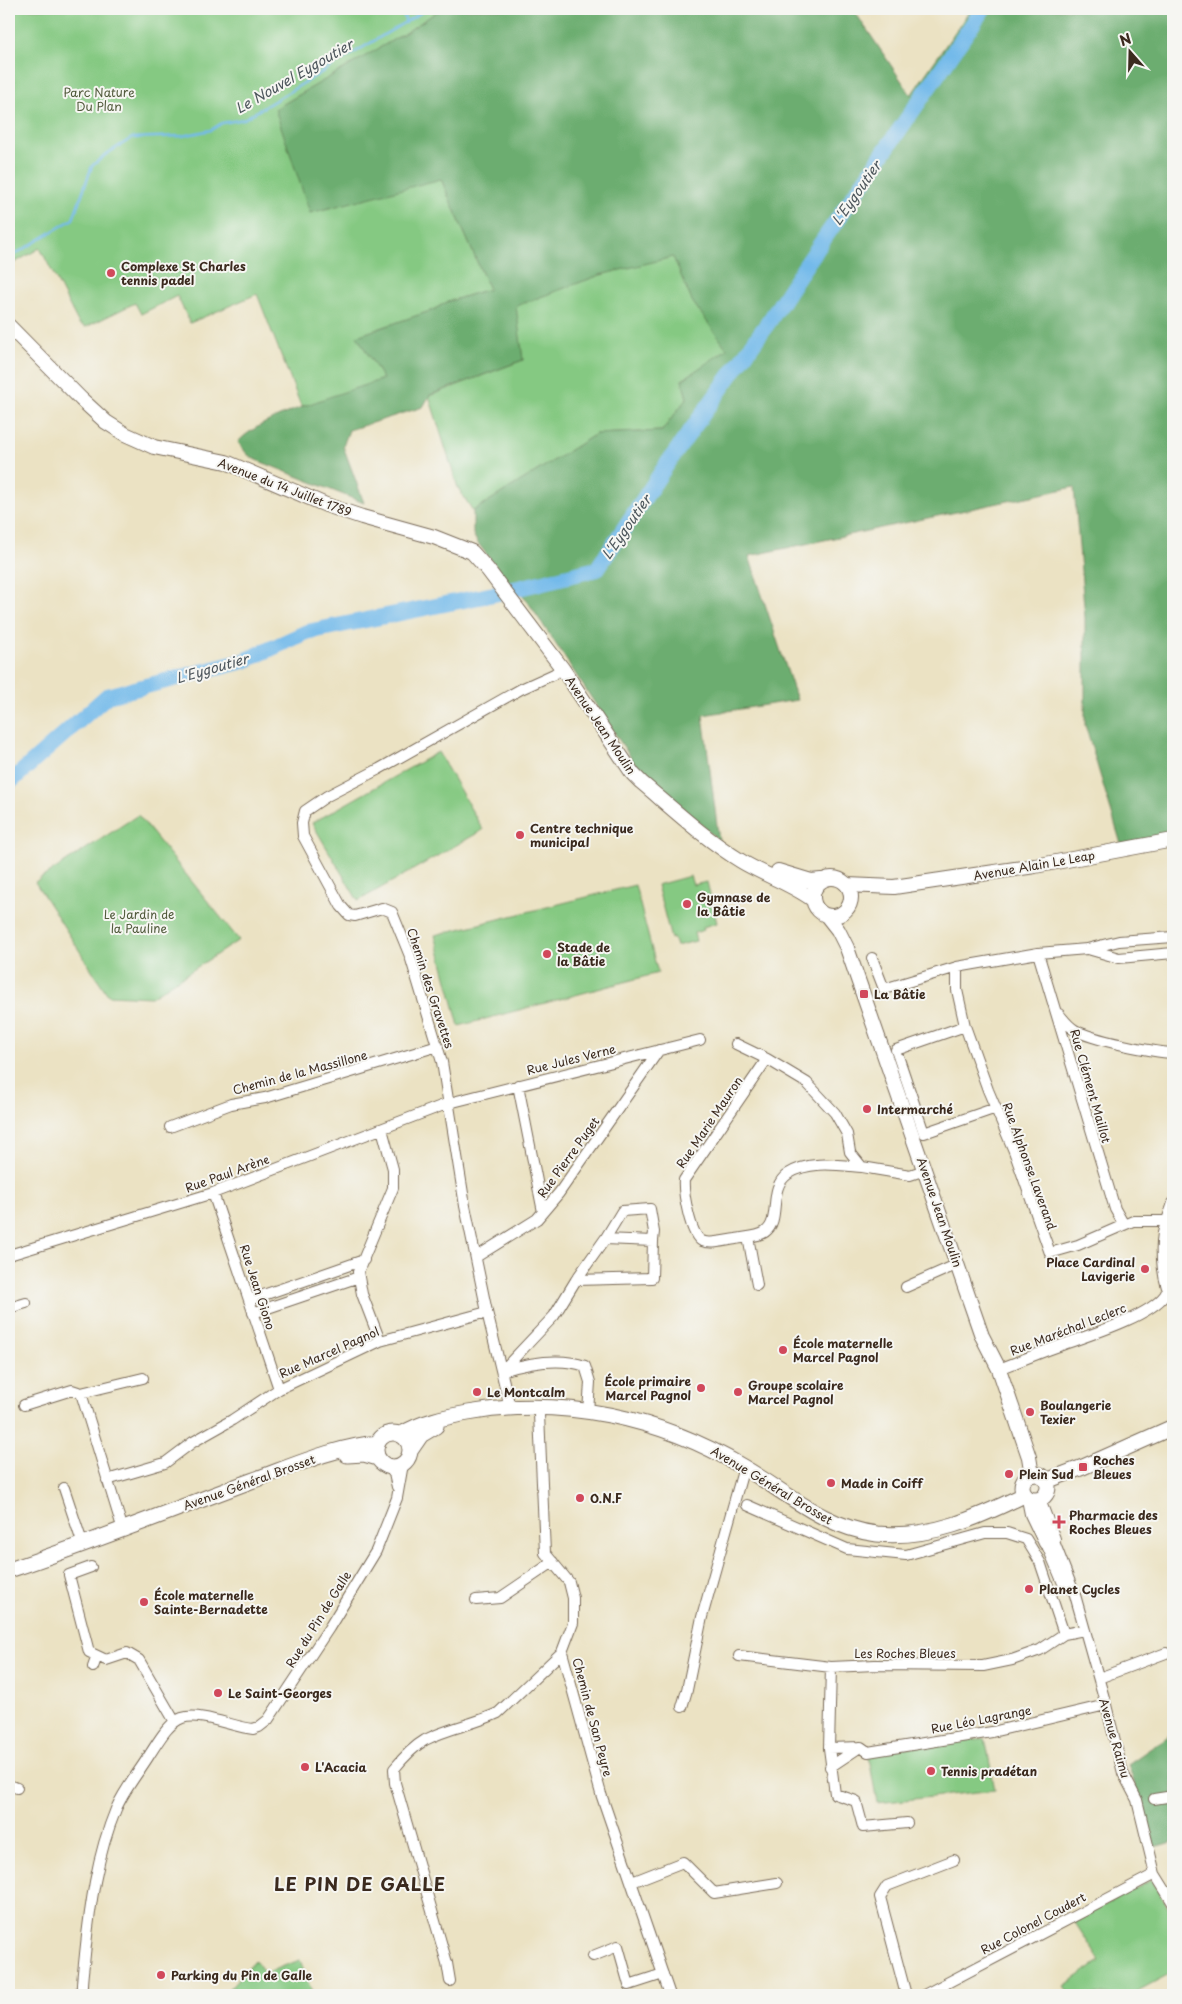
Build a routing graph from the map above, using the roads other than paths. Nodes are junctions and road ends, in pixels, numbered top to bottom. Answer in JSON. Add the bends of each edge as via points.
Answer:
{"nodes":[{"id":1,"x":9,"y":326,"type":"edge"},
{"id":2,"x":498,"y":582,"type":"joint"},
{"id":3,"x":562,"y":668,"type":"junction"},
{"id":4,"x":1173,"y":840,"type":"edge"},
{"id":5,"x":723,"y":849,"type":"junction"},
{"id":6,"x":821,"y":880,"type":"junction"},
{"id":7,"x":847,"y":885,"type":"junction"},
{"id":8,"x":894,"y":887,"type":"junction"},
{"id":9,"x":812,"y":899,"type":"junction"},
{"id":10,"x":847,"y":907,"type":"junction"},
{"id":11,"x":827,"y":916,"type":"junction"},
{"id":12,"x":1173,"y":937,"type":"edge"},
{"id":13,"x":847,"y":948,"type":"junction"},
{"id":14,"x":1087,"y":949,"type":"junction"},
{"id":15,"x":1038,"y":953,"type":"junction"},
{"id":16,"x":1173,"y":953,"type":"edge"},
{"id":17,"x":872,"y":958,"type":"dead end"},
{"id":18,"x":957,"y":967,"type":"junction"},
{"id":19,"x":1055,"y":1009,"type":"junction"},
{"id":20,"x":965,"y":1026,"type":"junction"},
{"id":21,"x":700,"y":1040,"type":"dead end"},
{"id":22,"x":736,"y":1044,"type":"dead end"},
{"id":23,"x":438,"y":1046,"type":"junction"},
{"id":24,"x":659,"y":1050,"type":"junction"},
{"id":25,"x":1173,"y":1053,"type":"edge"},
{"id":26,"x":767,"y":1059,"type":"junction"},
{"id":27,"x":518,"y":1085,"type":"junction"},
{"id":28,"x":449,"y":1103,"type":"junction"},
{"id":29,"x":996,"y":1108,"type":"junction"},
{"id":30,"x":170,"y":1127,"type":"dead end"},
{"id":31,"x":382,"y":1129,"type":"junction"},
{"id":32,"x":862,"y":1167,"type":"junction"},
{"id":33,"x":925,"y":1170,"type":"junction"},
{"id":34,"x":213,"y":1193,"type":"junction"},
{"id":35,"x":1173,"y":1205,"type":"edge"},
{"id":36,"x":543,"y":1212,"type":"junction"},
{"id":37,"x":1168,"y":1221,"type":"junction"},
{"id":38,"x":1124,"y":1225,"type":"junction"},
{"id":39,"x":748,"y":1237,"type":"junction"},
{"id":40,"x":605,"y":1239,"type":"junction"},
{"id":41,"x":652,"y":1240,"type":"junction"},
{"id":42,"x":9,"y":1255,"type":"edge"},
{"id":43,"x":476,"y":1257,"type":"junction"},
{"id":44,"x":364,"y":1260,"type":"junction"},
{"id":45,"x":958,"y":1264,"type":"junction"},
{"id":46,"x":359,"y":1277,"type":"junction"},
{"id":47,"x":576,"y":1280,"type":"junction"},
{"id":48,"x":757,"y":1285,"type":"dead end"},
{"id":49,"x":906,"y":1287,"type":"dead end"},
{"id":50,"x":1170,"y":1295,"type":"edge"},
{"id":51,"x":249,"y":1300,"type":"junction"},
{"id":52,"x":26,"y":1303,"type":"dead end"},
{"id":53,"x":9,"y":1308,"type":"edge"},
{"id":54,"x":487,"y":1312,"type":"junction"},
{"id":55,"x":253,"y":1313,"type":"junction"},
{"id":56,"x":380,"y":1341,"type":"junction"},
{"id":57,"x":999,"y":1369,"type":"junction"},
{"id":58,"x":502,"y":1371,"type":"junction"},
{"id":59,"x":144,"y":1378,"type":"dead end"},
{"id":60,"x":279,"y":1389,"type":"junction"},
{"id":61,"x":82,"y":1393,"type":"junction"},
{"id":62,"x":24,"y":1405,"type":"dead end"},
{"id":63,"x":508,"y":1407,"type":"junction"},
{"id":64,"x":588,"y":1412,"type":"junction"},
{"id":65,"x":539,"y":1414,"type":"junction"},
{"id":66,"x":457,"y":1422,"type":"junction"},
{"id":67,"x":636,"y":1422,"type":"junction"},
{"id":68,"x":1173,"y":1427,"type":"edge"},
{"id":69,"x":400,"y":1435,"type":"junction"},
{"id":70,"x":391,"y":1456,"type":"junction"},
{"id":71,"x":744,"y":1467,"type":"junction"},
{"id":72,"x":1039,"y":1478,"type":"junction"},
{"id":73,"x":107,"y":1480,"type":"junction"},
{"id":74,"x":64,"y":1488,"type":"dead end"},
{"id":75,"x":1030,"y":1498,"type":"junction"},
{"id":76,"x":747,"y":1505,"type":"dead end"},
{"id":77,"x":123,"y":1530,"type":"junction"},
{"id":78,"x":1050,"y":1541,"type":"joint"},
{"id":79,"x":83,"y":1545,"type":"junction"},
{"id":80,"x":553,"y":1562,"type":"junction"},
{"id":81,"x":91,"y":1567,"type":"dead end"},
{"id":82,"x":9,"y":1570,"type":"edge"},
{"id":83,"x":476,"y":1600,"type":"dead end"},
{"id":84,"x":1084,"y":1630,"type":"junction"},
{"id":85,"x":1064,"y":1634,"type":"junction"},
{"id":86,"x":562,"y":1652,"type":"junction"},
{"id":87,"x":1166,"y":1654,"type":"dead end"},
{"id":88,"x":97,"y":1656,"type":"junction"},
{"id":89,"x":739,"y":1656,"type":"dead end"},
{"id":90,"x":93,"y":1667,"type":"dead end"},
{"id":91,"x":831,"y":1667,"type":"junction"},
{"id":92,"x":1099,"y":1678,"type":"junction"},
{"id":93,"x":1106,"y":1705,"type":"junction"},
{"id":94,"x":682,"y":1707,"type":"dead end"},
{"id":95,"x":175,"y":1722,"type":"junction"},
{"id":96,"x":861,"y":1747,"type":"junction"},
{"id":97,"x":829,"y":1748,"type":"junction"},
{"id":98,"x":830,"y":1767,"type":"junction"},
{"id":99,"x":1173,"y":1796,"type":"edge"},
{"id":100,"x":1154,"y":1799,"type":"dead end"},
{"id":101,"x":907,"y":1823,"type":"dead end"},
{"id":102,"x":954,"y":1860,"type":"dead end"},
{"id":103,"x":1155,"y":1874,"type":"junction"},
{"id":104,"x":632,"y":1882,"type":"junction"},
{"id":105,"x":777,"y":1883,"type":"dead end"},
{"id":106,"x":1173,"y":1903,"type":"edge"},
{"id":107,"x":593,"y":1956,"type":"dead end"},
{"id":108,"x":663,"y":1974,"type":"junction"},
{"id":109,"x":450,"y":1981,"type":"dead end"},
{"id":110,"x":82,"y":1995,"type":"edge"},
{"id":111,"x":670,"y":1995,"type":"edge"},
{"id":112,"x":906,"y":1995,"type":"edge"},
{"id":113,"x":924,"y":1995,"type":"edge"}],
"edges":[{"from":1,"to":2,"type":"street","name":"Avenue du 14 Juillet 1789","via":[[106,422],[125,434],[154,447],[226,462],[326,505],[463,548],[472,552]]},
{"from":2,"to":3,"type":"street","name":"Avenue Jean Moulin"},
{"from":3,"to":5,"type":"street","name":"Avenue Jean Moulin","via":[[633,774]]},
{"from":3,"to":23,"type":"street","name":"Chemin des Gravettes","via":[[305,811],[303,836],[341,906],[349,915],[355,916],[382,908],[392,912],[410,956]]},
{"from":4,"to":8,"type":"street","name":"Avenue Alain Le Leap","via":[[1035,866]]},
{"from":5,"to":6,"type":"street","name":"Avenue Jean Moulin","via":[[790,876]]},
{"from":5,"to":9,"type":"street","name":"Avenue Jean Moulin"},
{"from":6,"to":7,"type":"street","via":[[834,878]]},
{"from":6,"to":9,"type":"street"},
{"from":7,"to":8,"type":"street","name":"Avenue Alain Le Leap"},
{"from":7,"to":10,"type":"street","via":[[851,894]]},
{"from":8,"to":10,"type":"street","name":"Avenue Alain Le Leap"},
{"from":9,"to":11,"type":"street","via":[[818,911]]},
{"from":10,"to":11,"type":"street","via":[[836,916]]},
{"from":10,"to":13,"type":"street","name":"Avenue Jean Moulin"},
{"from":11,"to":13,"type":"street","name":"Avenue Jean Moulin"},
{"from":12,"to":14,"type":"street","via":[[1119,941]]},
{"from":13,"to":33,"type":"street","name":"Avenue Jean Moulin"},
{"from":14,"to":15,"type":"street"},
{"from":14,"to":16,"type":"street","via":[[1119,958]]},
{"from":15,"to":18,"type":"street"},
{"from":15,"to":19,"type":"street","name":"Rue Clément Maillot"},
{"from":17,"to":18,"type":"street","via":[[884,989]]},
{"from":18,"to":20,"type":"street","name":"Rue Alphonse Laverand","via":[[956,990]]},
{"from":19,"to":25,"type":"street","via":[[1076,1031]]},
{"from":19,"to":38,"type":"street","name":"Rue Clément Maillot","via":[[1116,1209]]},
{"from":20,"to":29,"type":"street","name":"Rue Alphonse Laverand"},
{"from":20,"to":29,"type":"street","via":[[896,1050],[924,1133]]},
{"from":21,"to":24,"type":"street","name":"Rue Jules Verne"},
{"from":22,"to":26,"type":"street"},
{"from":23,"to":28,"type":"street","name":"Chemin des Gravettes"},
{"from":23,"to":30,"type":"street","name":"Chemin de la Massillone","via":[[265,1098],[231,1104]]},
{"from":24,"to":27,"type":"street","name":"Rue Jules Verne"},
{"from":24,"to":36,"type":"street","name":"Rue Pierre Puget"},
{"from":26,"to":32,"type":"street","via":[[807,1083],[835,1113],[847,1134],[850,1152]]},
{"from":26,"to":39,"type":"street","name":"Rue Marie Mauron","via":[[684,1180],[683,1190],[694,1234],[711,1242]]},
{"from":27,"to":28,"type":"street","name":"Rue Jules Verne"},
{"from":27,"to":36,"type":"street"},
{"from":28,"to":31,"type":"street","name":"Rue Paul Arène"},
{"from":28,"to":43,"type":"street","name":"Chemin des Gravettes"},
{"from":29,"to":38,"type":"street","name":"Rue Alphonse Laverand","via":[[1050,1253]]},
{"from":31,"to":34,"type":"street","name":"Rue Paul Arène"},
{"from":31,"to":44,"type":"street","via":[[393,1169],[393,1188]]},
{"from":32,"to":33,"type":"street","name":"Rue Marie Mauron","via":[[910,1175]]},
{"from":32,"to":39,"type":"street","name":"Rue Marie Mauron","via":[[826,1164],[801,1167],[786,1176],[776,1190],[772,1224],[765,1233]]},
{"from":33,"to":45,"type":"street","name":"Avenue Jean Moulin"},
{"from":34,"to":42,"type":"street","name":"Rue Paul Arène"},
{"from":34,"to":51,"type":"street","name":"Rue Jean Giono"},
{"from":35,"to":37,"type":"street"},
{"from":36,"to":43,"type":"street","name":"Rue Pierre Puget"},
{"from":37,"to":38,"type":"street","name":"Rue Alphonse Laverand"},
{"from":37,"to":50,"type":"street","via":[[1172,1231]]},
{"from":39,"to":48,"type":"street"},
{"from":40,"to":41,"type":"street"},
{"from":40,"to":41,"type":"street","via":[[622,1211],[650,1209],[654,1232]]},
{"from":40,"to":47,"type":"street"},
{"from":41,"to":47,"type":"street","via":[[652,1278]]},
{"from":43,"to":54,"type":"street","name":"Chemin des Gravettes"},
{"from":44,"to":46,"type":"street"},
{"from":44,"to":51,"type":"street"},
{"from":45,"to":49,"type":"street"},
{"from":45,"to":57,"type":"street","name":"Avenue Jean Moulin","via":[[982,1336]]},
{"from":46,"to":55,"type":"street"},
{"from":46,"to":56,"type":"street"},
{"from":47,"to":58,"type":"street","via":[[554,1316]]},
{"from":50,"to":57,"type":"street","name":"Rue Maréchal Leclerc","via":[[1129,1319]]},
{"from":51,"to":55,"type":"street","name":"Rue Jean Giono"},
{"from":52,"to":53,"type":"street"},
{"from":54,"to":56,"type":"street","name":"Rue Marcel Pagnol"},
{"from":54,"to":58,"type":"street","name":"Chemin des Gravettes"},
{"from":55,"to":60,"type":"street","name":"Rue Jean Giono"},
{"from":56,"to":60,"type":"street","name":"Rue Marcel Pagnol"},
{"from":57,"to":72,"type":"street","name":"Avenue Jean Moulin"},
{"from":58,"to":63,"type":"street","name":"Chemin des Gravettes"},
{"from":58,"to":64,"type":"street","via":[[524,1364],[572,1362],[585,1366],[590,1382]]},
{"from":59,"to":61,"type":"street"},
{"from":60,"to":73,"type":"street","name":"Rue Marcel Pagnol","via":[[165,1463]]},
{"from":61,"to":62,"type":"street","via":[[72,1390]]},
{"from":61,"to":73,"type":"street"},
{"from":63,"to":64,"type":"main road","name":"Avenue Général Brosset","via":[[562,1407]]},
{"from":63,"to":66,"type":"street","via":[[507,1410]]},
{"from":63,"to":69,"type":"main road","name":"Avenue Général Brosset","via":[[425,1423]]},
{"from":64,"to":67,"type":"main road","name":"Avenue Général Brosset"},
{"from":65,"to":66,"type":"main road","name":"Avenue Général Brosset","via":[[509,1414]]},
{"from":65,"to":67,"type":"main road","name":"Avenue Général Brosset"},
{"from":65,"to":80,"type":"street","name":"Chemin de San Peyre","via":[[545,1553]]},
{"from":66,"to":70,"type":"main road","name":"Avenue Général Brosset","via":[[426,1430]]},
{"from":67,"to":71,"type":"main road","name":"Avenue Général Brosset","via":[[700,1443]]},
{"from":68,"to":72,"type":"main road","via":[[1083,1467]]},
{"from":69,"to":70,"type":"main road","via":[[408,1442]]},
{"from":69,"to":70,"type":"main road","name":"Avenue Général Brosset","via":[[385,1436]]},
{"from":70,"to":77,"type":"main road","name":"Avenue Général Brosset","via":[[343,1448]]},
{"from":70,"to":95,"type":"street","name":"Rue du Pin de Galle","via":[[396,1498],[376,1551],[264,1724],[253,1729],[188,1717]]},
{"from":71,"to":75,"type":"main road","name":"Avenue Général Brosset","via":[[832,1522],[877,1534],[928,1533]]},
{"from":71,"to":94,"type":"street","via":[[702,1617]]},
{"from":72,"to":75,"type":"main road","via":[[1046,1492]]},
{"from":72,"to":75,"type":"main road","via":[[1025,1479],[1023,1483],[1022,1487]]},
{"from":73,"to":77,"type":"street"},
{"from":74,"to":79,"type":"street"},
{"from":75,"to":78,"type":"street","name":"Avenue Raimu","via":[[1032,1514]]},
{"from":76,"to":85,"type":"street","via":[[847,1549],[906,1555],[985,1533],[1007,1533],[1026,1539],[1040,1562]]},
{"from":77,"to":79,"type":"main road","name":"Avenue Général Brosset"},
{"from":78,"to":84,"type":"street","name":"Avenue Raimu"},
{"from":79,"to":82,"type":"main road","name":"Avenue Général Brosset"},
{"from":80,"to":83,"type":"street","via":[[500,1598]]},
{"from":80,"to":86,"type":"street","name":"Chemin de San Peyre","via":[[569,1582],[573,1598],[573,1623]]},
{"from":81,"to":88,"type":"street","via":[[69,1575],[89,1652]]},
{"from":84,"to":85,"type":"street","name":"Les Roches Bleues"},
{"from":84,"to":92,"type":"street","name":"Avenue Raimu"},
{"from":85,"to":91,"type":"street","name":"Les Roches Bleues","via":[[1040,1650],[983,1666]]},
{"from":86,"to":104,"type":"street","name":"Chemin de San Peyre","via":[[601,1794]]},
{"from":86,"to":109,"type":"street","via":[[498,1713],[424,1741],[394,1769],[395,1783]]},
{"from":87,"to":92,"type":"street"},
{"from":88,"to":90,"type":"street"},
{"from":88,"to":95,"type":"street","via":[[106,1660],[127,1653],[139,1660]]},
{"from":89,"to":91,"type":"street","name":"Les Roches Bleues"},
{"from":91,"to":97,"type":"street"},
{"from":92,"to":93,"type":"street","name":"Avenue Raimu"},
{"from":93,"to":96,"type":"street","name":"Rue Léo Lagrange","via":[[992,1732],[868,1752]]},
{"from":93,"to":103,"type":"street","name":"Avenue Raimu","via":[[1123,1773],[1136,1800]]},
{"from":95,"to":110,"type":"street","via":[[156,1745],[116,1809],[89,1912]]},
{"from":96,"to":97,"type":"street","name":"Rue Léo Lagrange"},
{"from":96,"to":98,"type":"street"},
{"from":97,"to":98,"type":"street"},
{"from":98,"to":101,"type":"street","via":[[835,1794],[856,1801],[863,1827]]},
{"from":99,"to":100,"type":"street"},
{"from":102,"to":112,"type":"street","via":[[887,1886],[880,1897]]},
{"from":103,"to":106,"type":"street","name":"Avenue Raimu"},
{"from":103,"to":113,"type":"street","name":"Rue Colonel Coudert"},
{"from":104,"to":105,"type":"street","via":[[683,1862],[714,1892]]},
{"from":104,"to":108,"type":"street","name":"Chemin de San Peyre"},
{"from":107,"to":108,"type":"street","via":[[618,1946],[630,1985]]},
{"from":108,"to":111,"type":"street","name":"Chemin de San Peyre"}]}
